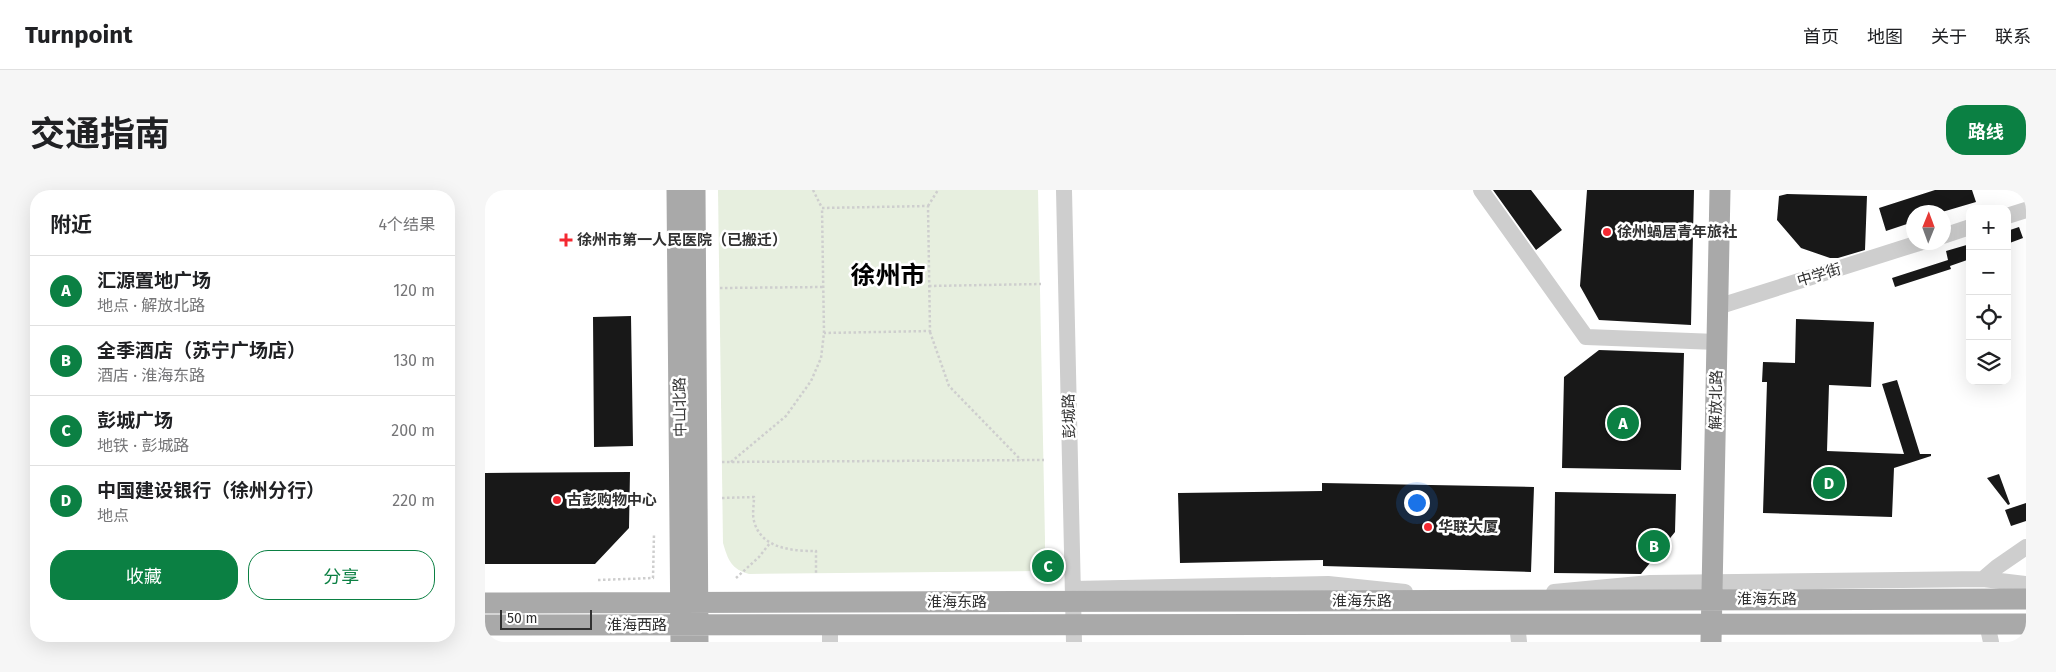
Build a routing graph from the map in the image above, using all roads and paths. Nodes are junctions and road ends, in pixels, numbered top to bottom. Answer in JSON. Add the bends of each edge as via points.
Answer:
{"nodes":[{"id":1,"x":677,"y":190,"type":"edge"},
{"id":2,"x":695,"y":190,"type":"edge"},
{"id":3,"x":813,"y":190,"type":"edge"},
{"id":4,"x":938,"y":190,"type":"edge"},
{"id":5,"x":1064,"y":190,"type":"edge"},
{"id":6,"x":1481,"y":190,"type":"edge"},
{"id":7,"x":1720,"y":190,"type":"edge"},
{"id":8,"x":928,"y":206,"type":"junction"},
{"id":9,"x":822,"y":208,"type":"junction"},
{"id":10,"x":2026,"y":210,"type":"edge"},
{"id":11,"x":2011,"y":215,"type":"edge"},
{"id":12,"x":1966,"y":228,"type":"edge"},
{"id":13,"x":1951,"y":233,"type":"edge"},
{"id":14,"x":1906,"y":247,"type":"edge"},
{"id":15,"x":1041,"y":284,"type":"dead end"},
{"id":16,"x":929,"y":286,"type":"junction"},
{"id":17,"x":823,"y":287,"type":"junction"},
{"id":18,"x":720,"y":288,"type":"dead end"},
{"id":19,"x":1717,"y":307,"type":"junction"},
{"id":20,"x":930,"y":331,"type":"junction"},
{"id":21,"x":824,"y":333,"type":"junction"},
{"id":22,"x":1717,"y":342,"type":"junction"},
{"id":23,"x":1021,"y":460,"type":"junction"},
{"id":24,"x":1045,"y":460,"type":"dead end"},
{"id":25,"x":722,"y":462,"type":"dead end"},
{"id":26,"x":731,"y":462,"type":"junction"},
{"id":27,"x":722,"y":498,"type":"dead end"},
{"id":28,"x":654,"y":534,"type":"dead end"},
{"id":29,"x":770,"y":542,"type":"junction"},
{"id":30,"x":2026,"y":547,"type":"edge"},
{"id":31,"x":817,"y":574,"type":"dead end"},
{"id":32,"x":736,"y":578,"type":"dead end"},
{"id":33,"x":1983,"y":579,"type":"junction"},
{"id":34,"x":598,"y":580,"type":"dead end"},
{"id":35,"x":2026,"y":584,"type":"edge"},
{"id":36,"x":1073,"y":595,"type":"junction"},
{"id":37,"x":2026,"y":598,"type":"edge"},
{"id":38,"x":485,"y":603,"type":"edge"},
{"id":39,"x":689,"y":603,"type":"junction"},
{"id":40,"x":1712,"y":611,"type":"edge"},
{"id":41,"x":2026,"y":624,"type":"edge"},
{"id":42,"x":485,"y":625,"type":"edge"},
{"id":43,"x":689,"y":633,"type":"edge"},
{"id":44,"x":830,"y":633,"type":"edge"},
{"id":45,"x":1074,"y":633,"type":"edge"},
{"id":46,"x":1521,"y":633,"type":"edge"},
{"id":47,"x":1989,"y":633,"type":"edge"}],
"edges":[{"from":1,"to":39,"type":"main road","name":"中山北路"},
{"from":2,"to":39,"type":"main road","name":"中山北路"},
{"from":3,"to":9,"type":"path"},
{"from":4,"to":8,"type":"path"},
{"from":5,"to":36,"type":"street","name":"彭城路"},
{"from":6,"to":22,"type":"street","via":[[1586,337]]},
{"from":7,"to":19,"type":"main road","name":"解放北路"},
{"from":8,"to":9,"type":"path"},
{"from":8,"to":16,"type":"path"},
{"from":9,"to":17,"type":"path"},
{"from":10,"to":11,"type":"street"},
{"from":12,"to":13,"type":"street"},
{"from":14,"to":19,"type":"street","name":"中学街"},
{"from":15,"to":16,"type":"path"},
{"from":16,"to":20,"type":"path"},
{"from":17,"to":18,"type":"path"},
{"from":17,"to":21,"type":"path"},
{"from":19,"to":22,"type":"main road","name":"解放北路"},
{"from":20,"to":21,"type":"path"},
{"from":20,"to":23,"type":"path","via":[[949,386]]},
{"from":21,"to":26,"type":"path","via":[[821,358],[811,381],[786,416]]},
{"from":22,"to":40,"type":"main road","name":"解放北路"},
{"from":23,"to":24,"type":"path"},
{"from":23,"to":26,"type":"path"},
{"from":25,"to":26,"type":"path"},
{"from":27,"to":29,"type":"path","via":[[754,498],[753,520]]},
{"from":28,"to":34,"type":"path","via":[[653,578]]},
{"from":29,"to":31,"type":"path","via":[[781,548],[816,550]]},
{"from":29,"to":32,"type":"path"},
{"from":30,"to":33,"type":"street"},
{"from":33,"to":35,"type":"street"},
{"from":33,"to":40,"type":"street"},
{"from":36,"to":39,"type":"main road","name":"淮海东路"},
{"from":36,"to":40,"type":"main road","name":"淮海东路"},
{"from":36,"to":45,"type":"street","name":"彭城路"},
{"from":37,"to":40,"type":"main road","name":"淮海东路"},
{"from":38,"to":39,"type":"main road","name":"淮海西路"},
{"from":39,"to":43,"type":"main road","name":"中山北路"},
{"from":40,"to":46,"type":"main road","name":"淮海东路"},
{"from":40,"to":47,"type":"main road","name":"淮海东路"},
{"from":41,"to":47,"type":"main road","name":"淮海东路"},
{"from":42,"to":43,"type":"main road","name":"淮海西路"},
{"from":43,"to":44,"type":"main road","name":"淮海东路"},
{"from":44,"to":45,"type":"main road","name":"淮海东路"},
{"from":45,"to":46,"type":"main road","name":"淮海东路"}]}
